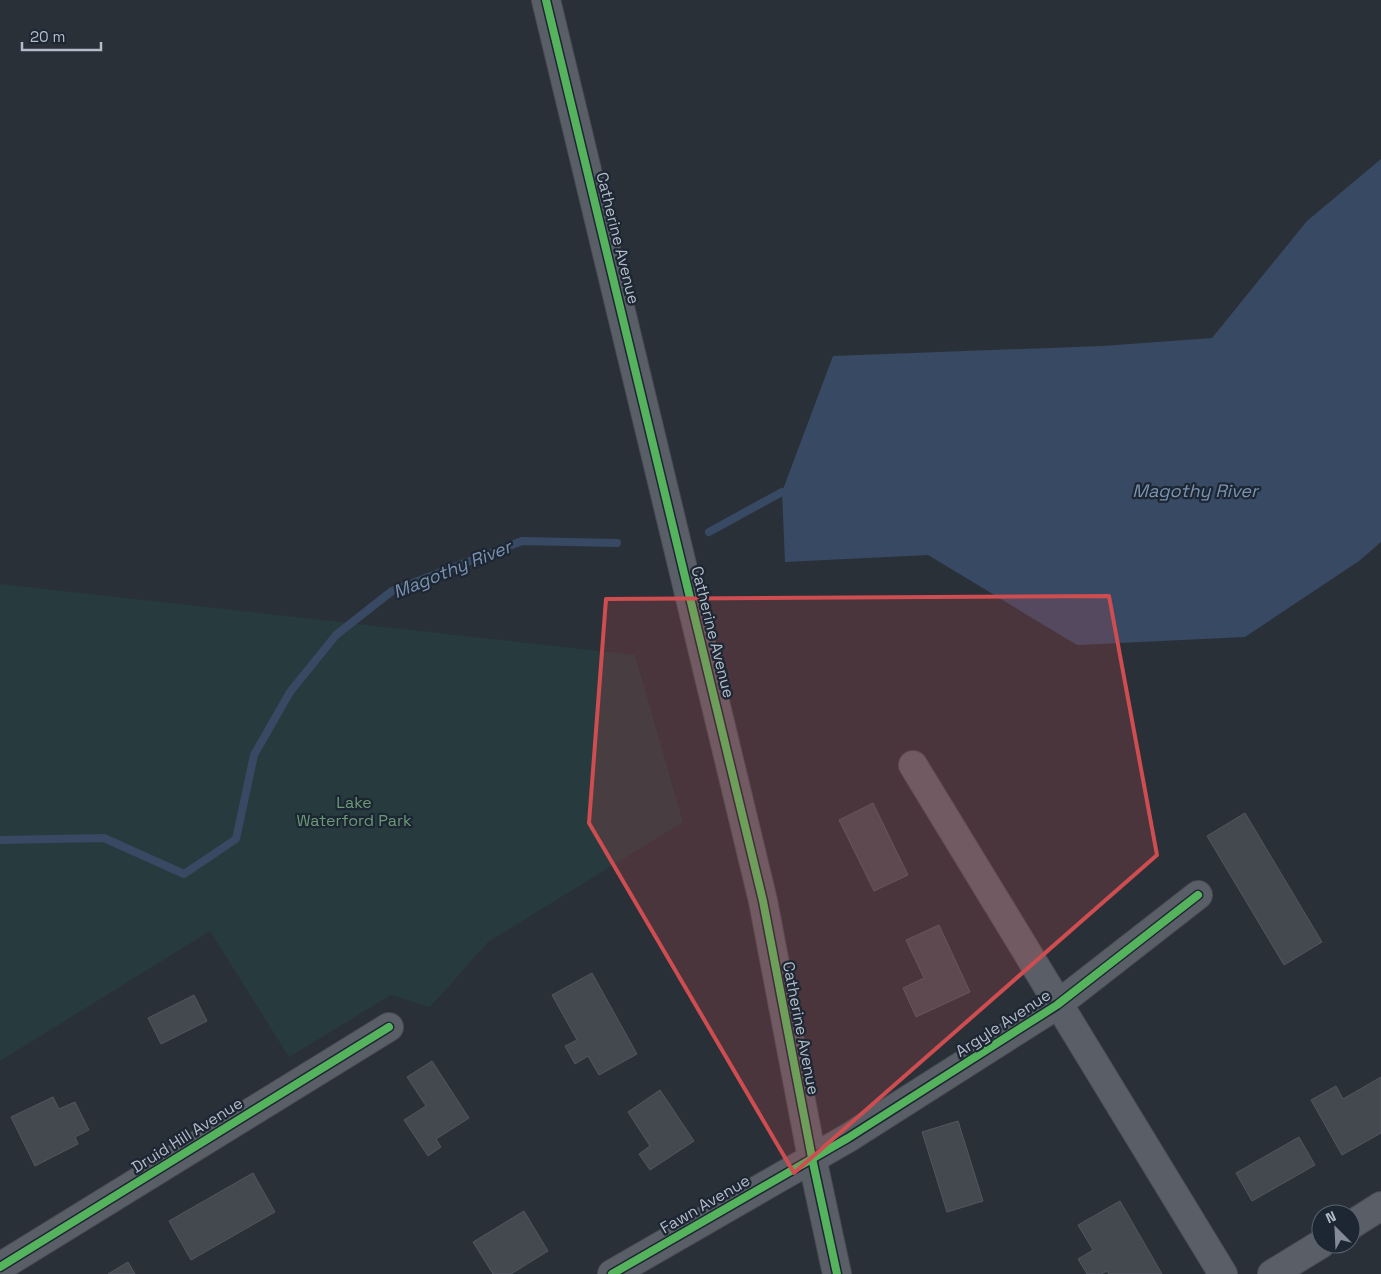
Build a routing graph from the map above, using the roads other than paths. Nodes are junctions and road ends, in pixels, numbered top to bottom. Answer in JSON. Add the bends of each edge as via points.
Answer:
{"nodes":[{"id":1,"x":546,"y":0,"type":"edge"},
{"id":2,"x":912,"y":765,"type":"dead end"},
{"id":3,"x":1198,"y":895,"type":"dead end"},
{"id":4,"x":1057,"y":1005,"type":"junction"},
{"id":5,"x":389,"y":1027,"type":"dead end"},
{"id":6,"x":812,"y":1158,"type":"junction"},
{"id":7,"x":1381,"y":1206,"type":"edge"},
{"id":8,"x":1361,"y":1219,"type":"edge"},
{"id":9,"x":1311,"y":1250,"type":"edge"},
{"id":10,"x":0,"y":1267,"type":"edge"},
{"id":11,"x":612,"y":1274,"type":"edge"},
{"id":12,"x":837,"y":1274,"type":"edge"},
{"id":13,"x":1222,"y":1274,"type":"edge"},
{"id":14,"x":1272,"y":1274,"type":"edge"}],
"edges":[{"from":1,"to":6,"type":"street","name":"Catherine Avenue","via":[[763,901]]},
{"from":2,"to":4,"type":"street","name":"Argyle Avenue"},
{"from":3,"to":4,"type":"street","name":"Argyle Avenue"},
{"from":4,"to":6,"type":"street","name":"Argyle Avenue"},
{"from":4,"to":13,"type":"street","name":"Argyle Avenue"},
{"from":5,"to":10,"type":"street","name":"Druid Hill Avenue"},
{"from":6,"to":11,"type":"street","name":"Fawn Avenue"},
{"from":6,"to":12,"type":"street","name":"Catherine Avenue"},
{"from":7,"to":8,"type":"street"},
{"from":9,"to":14,"type":"street"}]}
